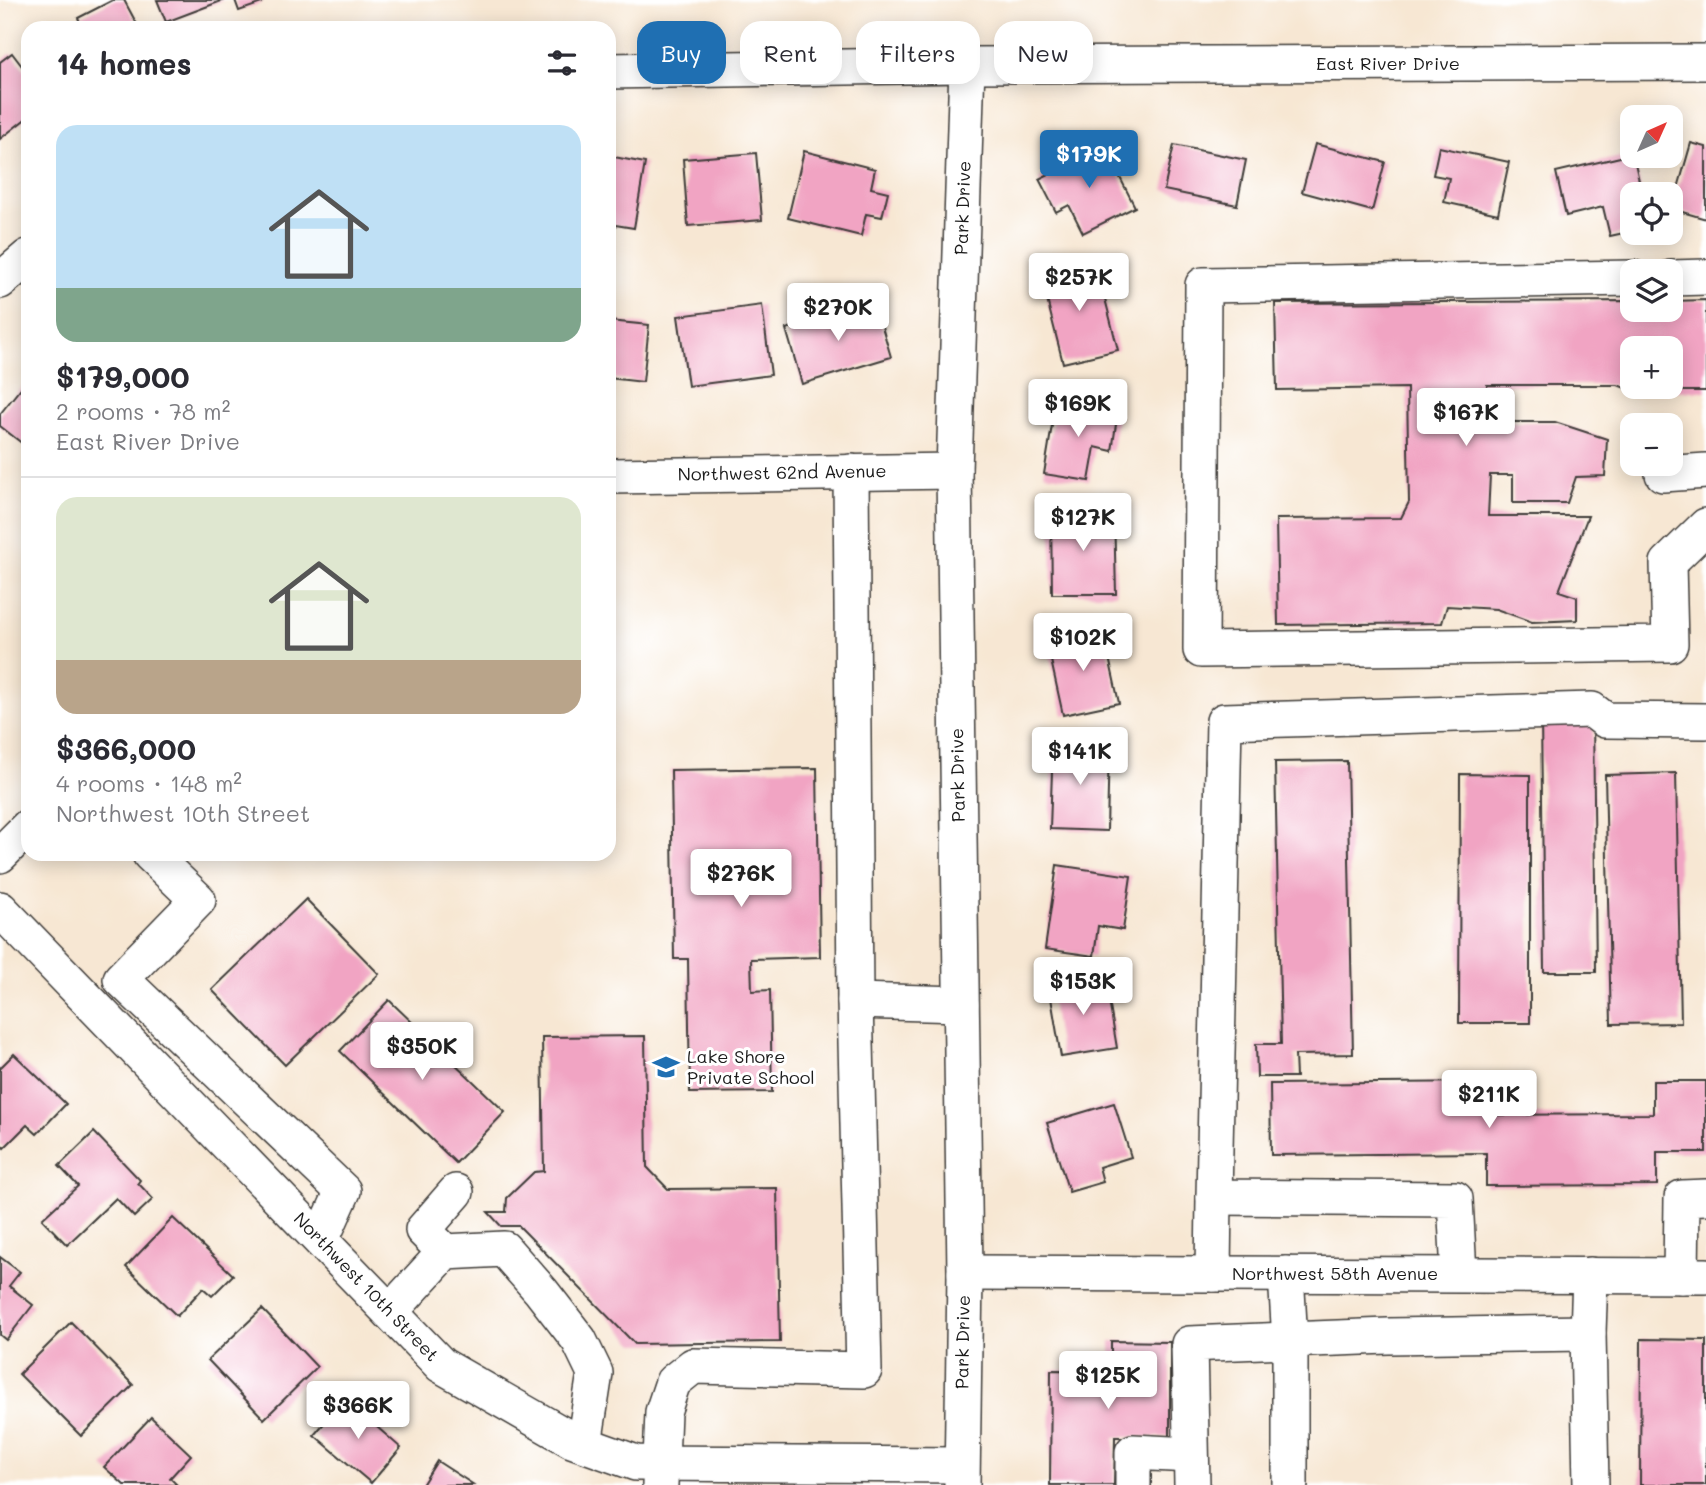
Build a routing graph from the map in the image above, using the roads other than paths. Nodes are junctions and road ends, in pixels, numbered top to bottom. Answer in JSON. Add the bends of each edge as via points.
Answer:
{"nodes":[{"id":1,"x":1706,"y":62,"type":"edge"},
{"id":2,"x":980,"y":65,"type":"edge"},
{"id":3,"x":856,"y":67,"type":"edge"},
{"id":4,"x":616,"y":71,"type":"edge"},
{"id":5,"x":966,"y":84,"type":"edge"},
{"id":6,"x":21,"y":263,"type":"edge"},
{"id":7,"x":1706,"y":277,"type":"edge"},
{"id":8,"x":1620,"y":278,"type":"edge"},
{"id":9,"x":1683,"y":278,"type":"edge"},
{"id":10,"x":0,"y":281,"type":"edge"},
{"id":11,"x":954,"y":471,"type":"junction"},
{"id":12,"x":1706,"y":471,"type":"edge"},
{"id":13,"x":850,"y":472,"type":"junction"},
{"id":14,"x":1683,"y":473,"type":"edge"},
{"id":15,"x":616,"y":476,"type":"edge"},
{"id":16,"x":1706,"y":526,"type":"edge"},
{"id":17,"x":1706,"y":721,"type":"edge"},
{"id":18,"x":21,"y":834,"type":"edge"},
{"id":19,"x":0,"y":855,"type":"edge"},
{"id":20,"x":157,"y":861,"type":"edge"},
{"id":21,"x":0,"y":909,"type":"edge"},
{"id":22,"x":121,"y":979,"type":"junction"},
{"id":23,"x":855,"y":1002,"type":"junction"},
{"id":24,"x":961,"y":1004,"type":"junction"},
{"id":25,"x":94,"y":1006,"type":"junction"},
{"id":26,"x":456,"y":1192,"type":"dead end"},
{"id":27,"x":1214,"y":1197,"type":"junction"},
{"id":28,"x":1706,"y":1197,"type":"edge"},
{"id":29,"x":321,"y":1240,"type":"junction"},
{"id":30,"x":445,"y":1252,"type":"junction"},
{"id":31,"x":965,"y":1273,"type":"junction"},
{"id":32,"x":1213,"y":1274,"type":"junction"},
{"id":33,"x":1286,"y":1274,"type":"junction"},
{"id":34,"x":1459,"y":1274,"type":"junction"},
{"id":35,"x":1590,"y":1275,"type":"junction"},
{"id":36,"x":1693,"y":1276,"type":"edge"},
{"id":37,"x":390,"y":1312,"type":"junction"},
{"id":38,"x":1588,"y":1333,"type":"junction"},
{"id":39,"x":1290,"y":1341,"type":"junction"},
{"id":40,"x":584,"y":1444,"type":"junction"},
{"id":41,"x":1191,"y":1470,"type":"edge"},
{"id":42,"x":660,"y":1474,"type":"edge"},
{"id":43,"x":962,"y":1475,"type":"edge"},
{"id":44,"x":1133,"y":1485,"type":"edge"},
{"id":45,"x":1290,"y":1485,"type":"edge"},
{"id":46,"x":1591,"y":1485,"type":"edge"}],
"edges":[{"from":1,"to":2,"type":"street","name":"East River Drive"},
{"from":3,"to":4,"type":"street","name":"East River Drive"},
{"from":5,"to":11,"type":"street","name":"Park Drive"},
{"from":6,"to":10,"type":"street"},
{"from":7,"to":9,"type":"street"},
{"from":8,"to":16,"type":"street","via":[[1203,285],[1201,650],[1670,644],[1668,563]]},
{"from":11,"to":13,"type":"street","name":"Northwest 62nd Avenue"},
{"from":11,"to":24,"type":"street","name":"Park Drive"},
{"from":12,"to":14,"type":"street"},
{"from":13,"to":15,"type":"street","name":"Northwest 62nd Avenue"},
{"from":13,"to":23,"type":"street"},
{"from":17,"to":27,"type":"street","via":[[1605,720],[1592,710],[1224,721]]},
{"from":18,"to":19,"type":"street"},
{"from":20,"to":22,"type":"street","via":[[198,900]]},
{"from":21,"to":25,"type":"street","name":"Northwest 10th Street"},
{"from":22,"to":25,"type":"street"},
{"from":22,"to":29,"type":"street","via":[[342,1191]]},
{"from":23,"to":24,"type":"street"},
{"from":23,"to":42,"type":"street","via":[[864,1370],[693,1366],[673,1382],[663,1412]]},
{"from":24,"to":31,"type":"street","name":"Park Drive"},
{"from":25,"to":29,"type":"street","name":"Northwest 10th Street"},
{"from":26,"to":30,"type":"street","via":[[424,1230]]},
{"from":27,"to":32,"type":"street"},
{"from":27,"to":34,"type":"street","via":[[1455,1199]]},
{"from":28,"to":36,"type":"street","via":[[1682,1198]]},
{"from":29,"to":37,"type":"street","name":"Northwest 10th Street"},
{"from":30,"to":37,"type":"street"},
{"from":30,"to":40,"type":"street","via":[[504,1249],[579,1340],[595,1373]]},
{"from":31,"to":32,"type":"street","name":"Northwest 58th Avenue"},
{"from":31,"to":43,"type":"street","name":"Park Drive"},
{"from":32,"to":33,"type":"street","name":"Northwest 58th Avenue"},
{"from":33,"to":34,"type":"street","name":"Northwest 58th Avenue"},
{"from":33,"to":39,"type":"street"},
{"from":34,"to":35,"type":"street","name":"Northwest 58th Avenue"},
{"from":35,"to":36,"type":"street","name":"Northwest 58th Avenue"},
{"from":35,"to":38,"type":"street"},
{"from":37,"to":40,"type":"street","name":"Northwest 10th Street","via":[[441,1365]]},
{"from":38,"to":39,"type":"street"},
{"from":38,"to":46,"type":"street"},
{"from":39,"to":41,"type":"street","via":[[1189,1344]]},
{"from":39,"to":45,"type":"street"},
{"from":40,"to":42,"type":"street","name":"Northwest 10th Street"},
{"from":41,"to":44,"type":"street","via":[[1133,1452]]},
{"from":42,"to":43,"type":"street","name":"Northwest 10th Street"}]}
